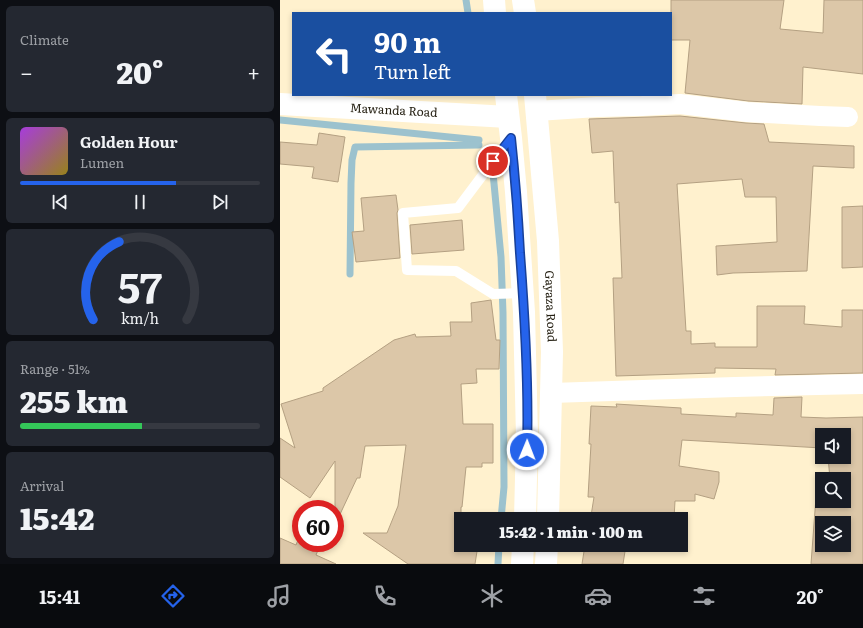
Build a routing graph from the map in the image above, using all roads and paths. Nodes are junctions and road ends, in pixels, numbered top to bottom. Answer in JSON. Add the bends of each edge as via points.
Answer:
{"nodes":[{"id":1,"x":494,"y":0,"type":"edge"},
{"id":2,"x":523,"y":0,"type":"edge"},
{"id":3,"x":495,"y":12,"type":"edge"},
{"id":4,"x":525,"y":12,"type":"edge"},
{"id":5,"x":506,"y":96,"type":"edge"},
{"id":6,"x":536,"y":103,"type":"edge"},
{"id":7,"x":280,"y":104,"type":"edge"},
{"id":8,"x":508,"y":116,"type":"junction"},
{"id":9,"x":848,"y":116,"type":"dead end"},
{"id":10,"x":511,"y":138,"type":"junction"},
{"id":11,"x":523,"y":293,"type":"junction"},
{"id":12,"x":863,"y":384,"type":"edge"},
{"id":13,"x":551,"y":393,"type":"junction"},
{"id":14,"x":525,"y":512,"type":"edge"},
{"id":15,"x":548,"y":512,"type":"edge"},
{"id":16,"x":523,"y":552,"type":"edge"},
{"id":17,"x":547,"y":552,"type":"edge"},
{"id":18,"x":522,"y":564,"type":"edge"},
{"id":19,"x":546,"y":564,"type":"edge"}],
"edges":[{"from":1,"to":3,"type":"main road"},
{"from":2,"to":4,"type":"main road"},
{"from":5,"to":8,"type":"main road"},
{"from":6,"to":9,"type":"street","via":[[597,107],[680,104],[748,112]]},
{"from":6,"to":13,"type":"main road","name":"Gayaza Road","via":[[548,241]]},
{"from":7,"to":8,"type":"main road","name":"Mawanda Road"},
{"from":8,"to":10,"type":"main road"},
{"from":10,"to":11,"type":"main road"},
{"from":10,"to":11,"type":"lane","via":[[458,208],[403,213],[407,270],[456,271],[493,294]]},
{"from":11,"to":14,"type":"main road","via":[[527,437]]},
{"from":12,"to":13,"type":"street"},
{"from":13,"to":15,"type":"main road","name":"Gayaza Road"},
{"from":16,"to":18,"type":"main road"},
{"from":17,"to":19,"type":"main road"}]}
